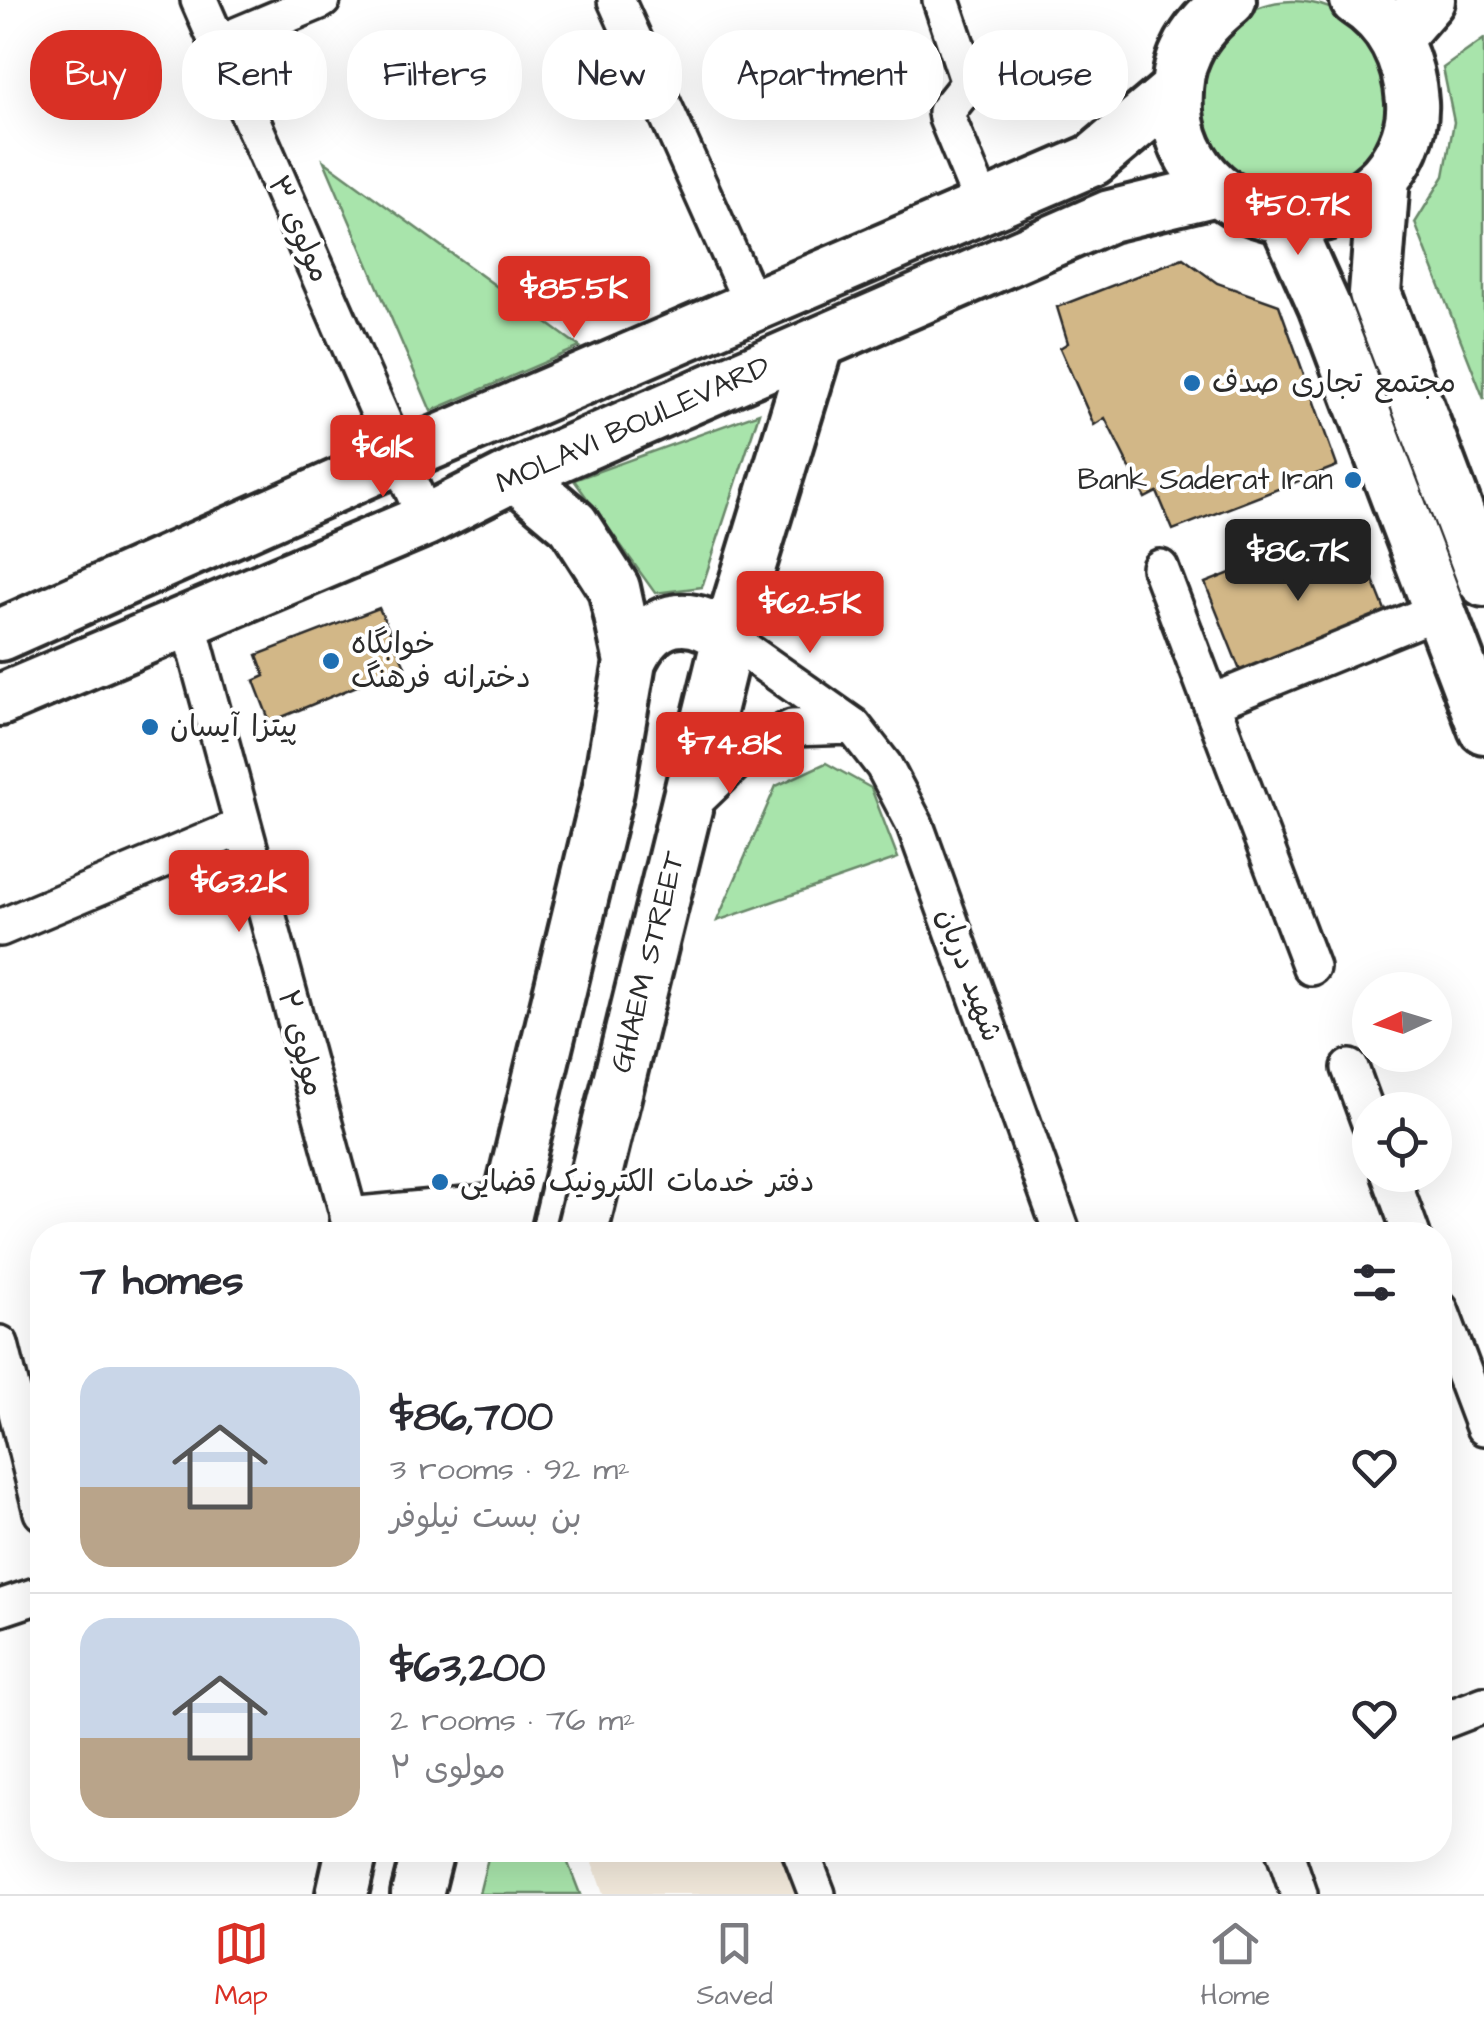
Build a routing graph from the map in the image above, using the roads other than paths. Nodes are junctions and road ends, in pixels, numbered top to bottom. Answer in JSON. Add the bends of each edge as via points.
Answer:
{"nodes":[{"id":1,"x":198,"y":0,"type":"edge"},
{"id":2,"x":322,"y":0,"type":"edge"},
{"id":3,"x":941,"y":0,"type":"edge"},
{"id":4,"x":1356,"y":0,"type":"edge"},
{"id":5,"x":1429,"y":0,"type":"edge"},
{"id":6,"x":627,"y":4,"type":"edge"},
{"id":7,"x":1212,"y":7,"type":"edge"},
{"id":8,"x":212,"y":30,"type":"edge"},
{"id":9,"x":251,"y":30,"type":"edge"},
{"id":10,"x":1396,"y":38,"type":"junction"},
{"id":11,"x":1176,"y":90,"type":"junction"},
{"id":12,"x":251,"y":120,"type":"edge"},
{"id":13,"x":1384,"y":178,"type":"junction"},
{"id":14,"x":1217,"y":190,"type":"junction"},
{"id":15,"x":984,"y":206,"type":"junction"},
{"id":16,"x":1284,"y":219,"type":"junction"},
{"id":17,"x":754,"y":308,"type":"junction"},
{"id":18,"x":818,"y":344,"type":"junction"},
{"id":19,"x":400,"y":457,"type":"junction"},
{"id":20,"x":516,"y":475,"type":"junction"},
{"id":21,"x":426,"y":520,"type":"junction"},
{"id":22,"x":1160,"y":568,"type":"dead end"},
{"id":23,"x":1484,"y":580,"type":"edge"},
{"id":24,"x":1440,"y":610,"type":"junction"},
{"id":25,"x":187,"y":618,"type":"junction"},
{"id":26,"x":0,"y":635,"type":"edge"},
{"id":27,"x":728,"y":638,"type":"junction"},
{"id":28,"x":630,"y":662,"type":"junction"},
{"id":29,"x":0,"y":700,"type":"edge"},
{"id":30,"x":1211,"y":703,"type":"junction"},
{"id":31,"x":853,"y":726,"type":"junction"},
{"id":32,"x":1484,"y":728,"type":"edge"},
{"id":33,"x":685,"y":810,"type":"junction"},
{"id":34,"x":243,"y":826,"type":"junction"},
{"id":35,"x":0,"y":928,"type":"edge"},
{"id":36,"x":1311,"y":968,"type":"dead end"},
{"id":37,"x":1350,"y":1068,"type":"dead end"},
{"id":38,"x":1359,"y":1092,"type":"edge"},
{"id":39,"x":1396,"y":1192,"type":"edge"},
{"id":40,"x":505,"y":1218,"type":"edge"},
{"id":41,"x":350,"y":1222,"type":"edge"},
{"id":42,"x":428,"y":1222,"type":"edge"},
{"id":43,"x":584,"y":1222,"type":"edge"},
{"id":44,"x":1058,"y":1222,"type":"edge"},
{"id":45,"x":1407,"y":1222,"type":"edge"},
{"id":46,"x":1452,"y":1342,"type":"edge"},
{"id":47,"x":0,"y":1344,"type":"edge"},
{"id":48,"x":1484,"y":1427,"type":"edge"},
{"id":49,"x":30,"y":1464,"type":"edge"},
{"id":50,"x":30,"y":1598,"type":"edge"},
{"id":51,"x":0,"y":1608,"type":"edge"},
{"id":52,"x":1484,"y":1705,"type":"edge"},
{"id":53,"x":1452,"y":1717,"type":"edge"},
{"id":54,"x":349,"y":1862,"type":"edge"},
{"id":55,"x":425,"y":1862,"type":"edge"},
{"id":56,"x":805,"y":1862,"type":"edge"},
{"id":57,"x":1288,"y":1862,"type":"edge"},
{"id":58,"x":342,"y":1894,"type":"edge"},
{"id":59,"x":417,"y":1894,"type":"edge"},
{"id":60,"x":817,"y":1894,"type":"edge"},
{"id":61,"x":1300,"y":1894,"type":"edge"}],
"edges":[{"from":1,"to":8,"type":"street","name":"مولوی ۳"},
{"from":2,"to":9,"type":"street"},
{"from":3,"to":15,"type":"street","via":[[969,83],[947,118]]},
{"from":4,"to":10,"type":"main road"},
{"from":5,"to":10,"type":"main road"},
{"from":6,"to":17,"type":"street"},
{"from":7,"to":11,"type":"main road","via":[[1184,54]]},
{"from":10,"to":13,"type":"main road","via":[[1410,73],[1412,110],[1404,146]]},
{"from":11,"to":14,"type":"main road","via":[[1178,127],[1192,162]]},
{"from":11,"to":15,"type":"main road","name":"MOLAVI BOULEVARD","via":[[1093,160]]},
{"from":12,"to":19,"type":"street","name":"مولوی ۳"},
{"from":13,"to":16,"type":"main road","via":[[1356,202],[1321,216]]},
{"from":13,"to":23,"type":"main road","via":[[1375,293]]},
{"from":14,"to":16,"type":"main road","via":[[1248,210]]},
{"from":14,"to":18,"type":"main road","name":"MOLAVI BOULEVARD","via":[[1110,216]]},
{"from":15,"to":17,"type":"main road","name":"MOLAVI BOULEVARD"},
{"from":16,"to":24,"type":"main road"},
{"from":17,"to":19,"type":"main road","name":"MOLAVI BOULEVARD"},
{"from":18,"to":20,"type":"main road","name":"MOLAVI BOULEVARD"},
{"from":18,"to":27,"type":"main road","name":"GHAEM STREET"},
{"from":19,"to":21,"type":"street","name":"مولوی ۳"},
{"from":19,"to":26,"type":"main road","name":"MOLAVI BOULEVARD"},
{"from":20,"to":21,"type":"main road","name":"MOLAVI BOULEVARD"},
{"from":20,"to":28,"type":"main road","via":[[574,524],[614,588]]},
{"from":21,"to":25,"type":"main road","name":"MOLAVI BOULEVARD"},
{"from":22,"to":30,"type":"street"},
{"from":24,"to":30,"type":"street"},
{"from":24,"to":32,"type":"main road"},
{"from":25,"to":29,"type":"main road","name":"MOLAVI BOULEVARD"},
{"from":25,"to":34,"type":"street","name":"مولوی ۲"},
{"from":27,"to":28,"type":"main road","via":[[702,622],[672,620],[646,636]]},
{"from":27,"to":31,"type":"street","name":"شهید دربان"},
{"from":27,"to":33,"type":"main road","name":"GHAEM STREET"},
{"from":28,"to":40,"type":"main road","via":[[608,791]]},
{"from":30,"to":36,"type":"street"},
{"from":31,"to":33,"type":"street","via":[[792,728],[762,743]]},
{"from":31,"to":44,"type":"street","name":"شهید دربان","via":[[915,824]]},
{"from":33,"to":43,"type":"main road","name":"GHAEM STREET"},
{"from":34,"to":35,"type":"street"},
{"from":34,"to":41,"type":"street","name":"مولوی ۲"},
{"from":37,"to":38,"type":"street"},
{"from":39,"to":45,"type":"street"},
{"from":40,"to":42,"type":"street"},
{"from":46,"to":48,"type":"street"},
{"from":47,"to":49,"type":"street"},
{"from":50,"to":51,"type":"street"},
{"from":52,"to":53,"type":"street"},
{"from":54,"to":58,"type":"main road"},
{"from":55,"to":59,"type":"main road"},
{"from":56,"to":60,"type":"street"},
{"from":57,"to":61,"type":"street"}]}
